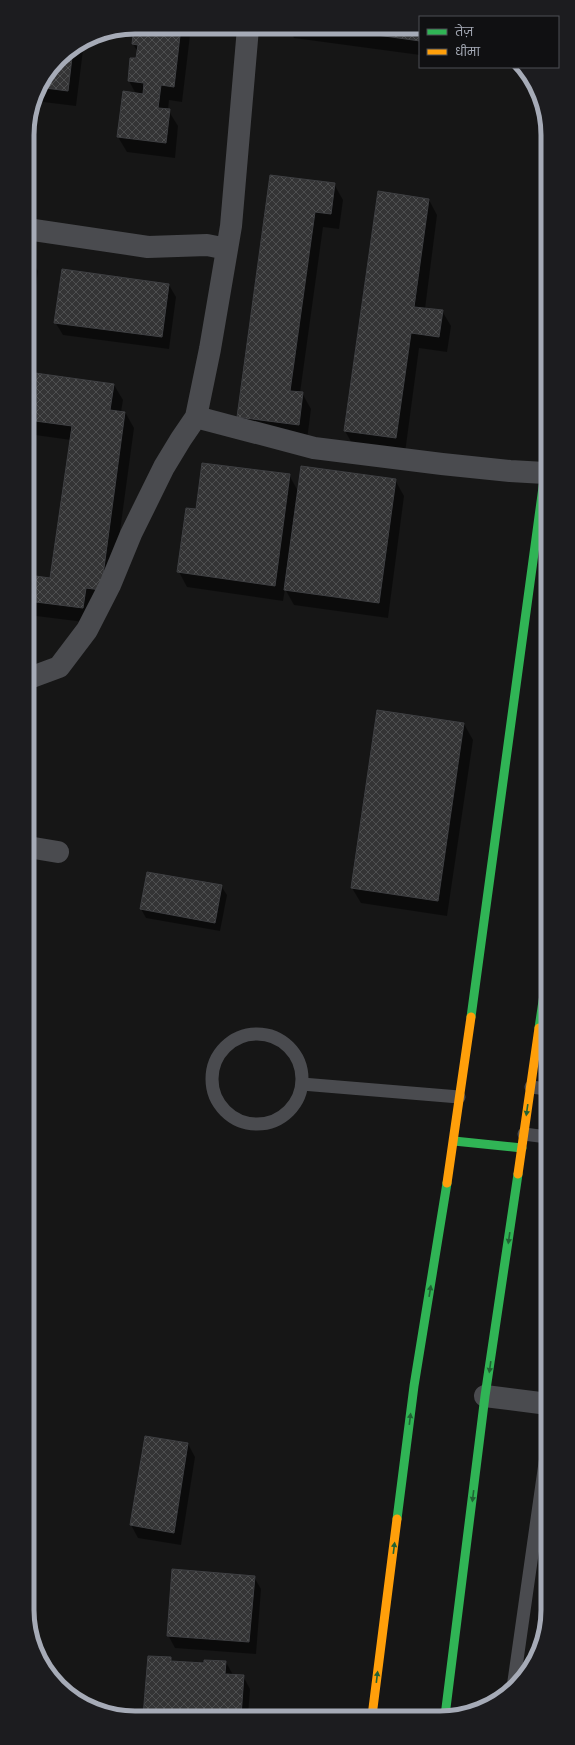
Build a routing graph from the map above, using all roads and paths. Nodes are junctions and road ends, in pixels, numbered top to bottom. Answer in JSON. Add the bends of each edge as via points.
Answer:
{"nodes":[{"id":1,"x":247,"y":34,"type":"edge"},
{"id":2,"x":34,"y":230,"type":"edge"},
{"id":3,"x":227,"y":249,"type":"junction"},
{"id":4,"x":196,"y":417,"type":"junction"},
{"id":5,"x":541,"y":469,"type":"edge"},
{"id":6,"x":541,"y":505,"type":"edge"},
{"id":7,"x":34,"y":676,"type":"edge"},
{"id":8,"x":34,"y":848,"type":"edge"},
{"id":9,"x":58,"y":852,"type":"dead end"},
{"id":10,"x":541,"y":1016,"type":"edge"},
{"id":11,"x":302,"y":1084,"type":"junction"},
{"id":12,"x":531,"y":1087,"type":"junction"},
{"id":13,"x":541,"y":1088,"type":"edge"},
{"id":14,"x":459,"y":1097,"type":"junction"},
{"id":15,"x":524,"y":1134,"type":"junction"},
{"id":16,"x":541,"y":1136,"type":"edge"},
{"id":17,"x":454,"y":1141,"type":"junction"},
{"id":18,"x":522,"y":1148,"type":"junction"},
{"id":19,"x":486,"y":1396,"type":"junction"},
{"id":20,"x":541,"y":1403,"type":"edge"},
{"id":21,"x":541,"y":1491,"type":"edge"},
{"id":22,"x":514,"y":1678,"type":"edge"},
{"id":23,"x":373,"y":1711,"type":"edge"},
{"id":24,"x":446,"y":1711,"type":"edge"}],
"edges":[{"from":1,"to":3,"type":"street"},
{"from":2,"to":3,"type":"street","via":[[148,247],[207,245]]},
{"from":3,"to":4,"type":"street"},
{"from":4,"to":5,"type":"street","via":[[314,448],[442,464]]},
{"from":4,"to":7,"type":"street","via":[[164,467],[110,585],[86,630],[59,667]]},
{"from":6,"to":14,"type":"main road"},
{"from":8,"to":9,"type":"street"},
{"from":10,"to":12,"type":"main road"},
{"from":11,"to":11,"type":"lane","via":[[291,1110],[266,1123],[251,1124],[237,1119],[221,1106],[212,1086],[212,1072],[216,1058],[226,1046],[239,1037],[254,1034],[270,1035],[284,1042],[295,1053],[301,1068]]},
{"from":11,"to":14,"type":"lane"},
{"from":12,"to":13,"type":"lane"},
{"from":12,"to":15,"type":"main road","one_way":true},
{"from":14,"to":17,"type":"main road"},
{"from":15,"to":16,"type":"lane"},
{"from":15,"to":18,"type":"main road"},
{"from":17,"to":18,"type":"main road"},
{"from":23,"to":17,"type":"main road","one_way":true,"via":[[414,1386]]},
{"from":18,"to":19,"type":"main road","one_way":true},
{"from":19,"to":20,"type":"street"},
{"from":19,"to":24,"type":"main road","one_way":true},
{"from":21,"to":22,"type":"lane"}]}
